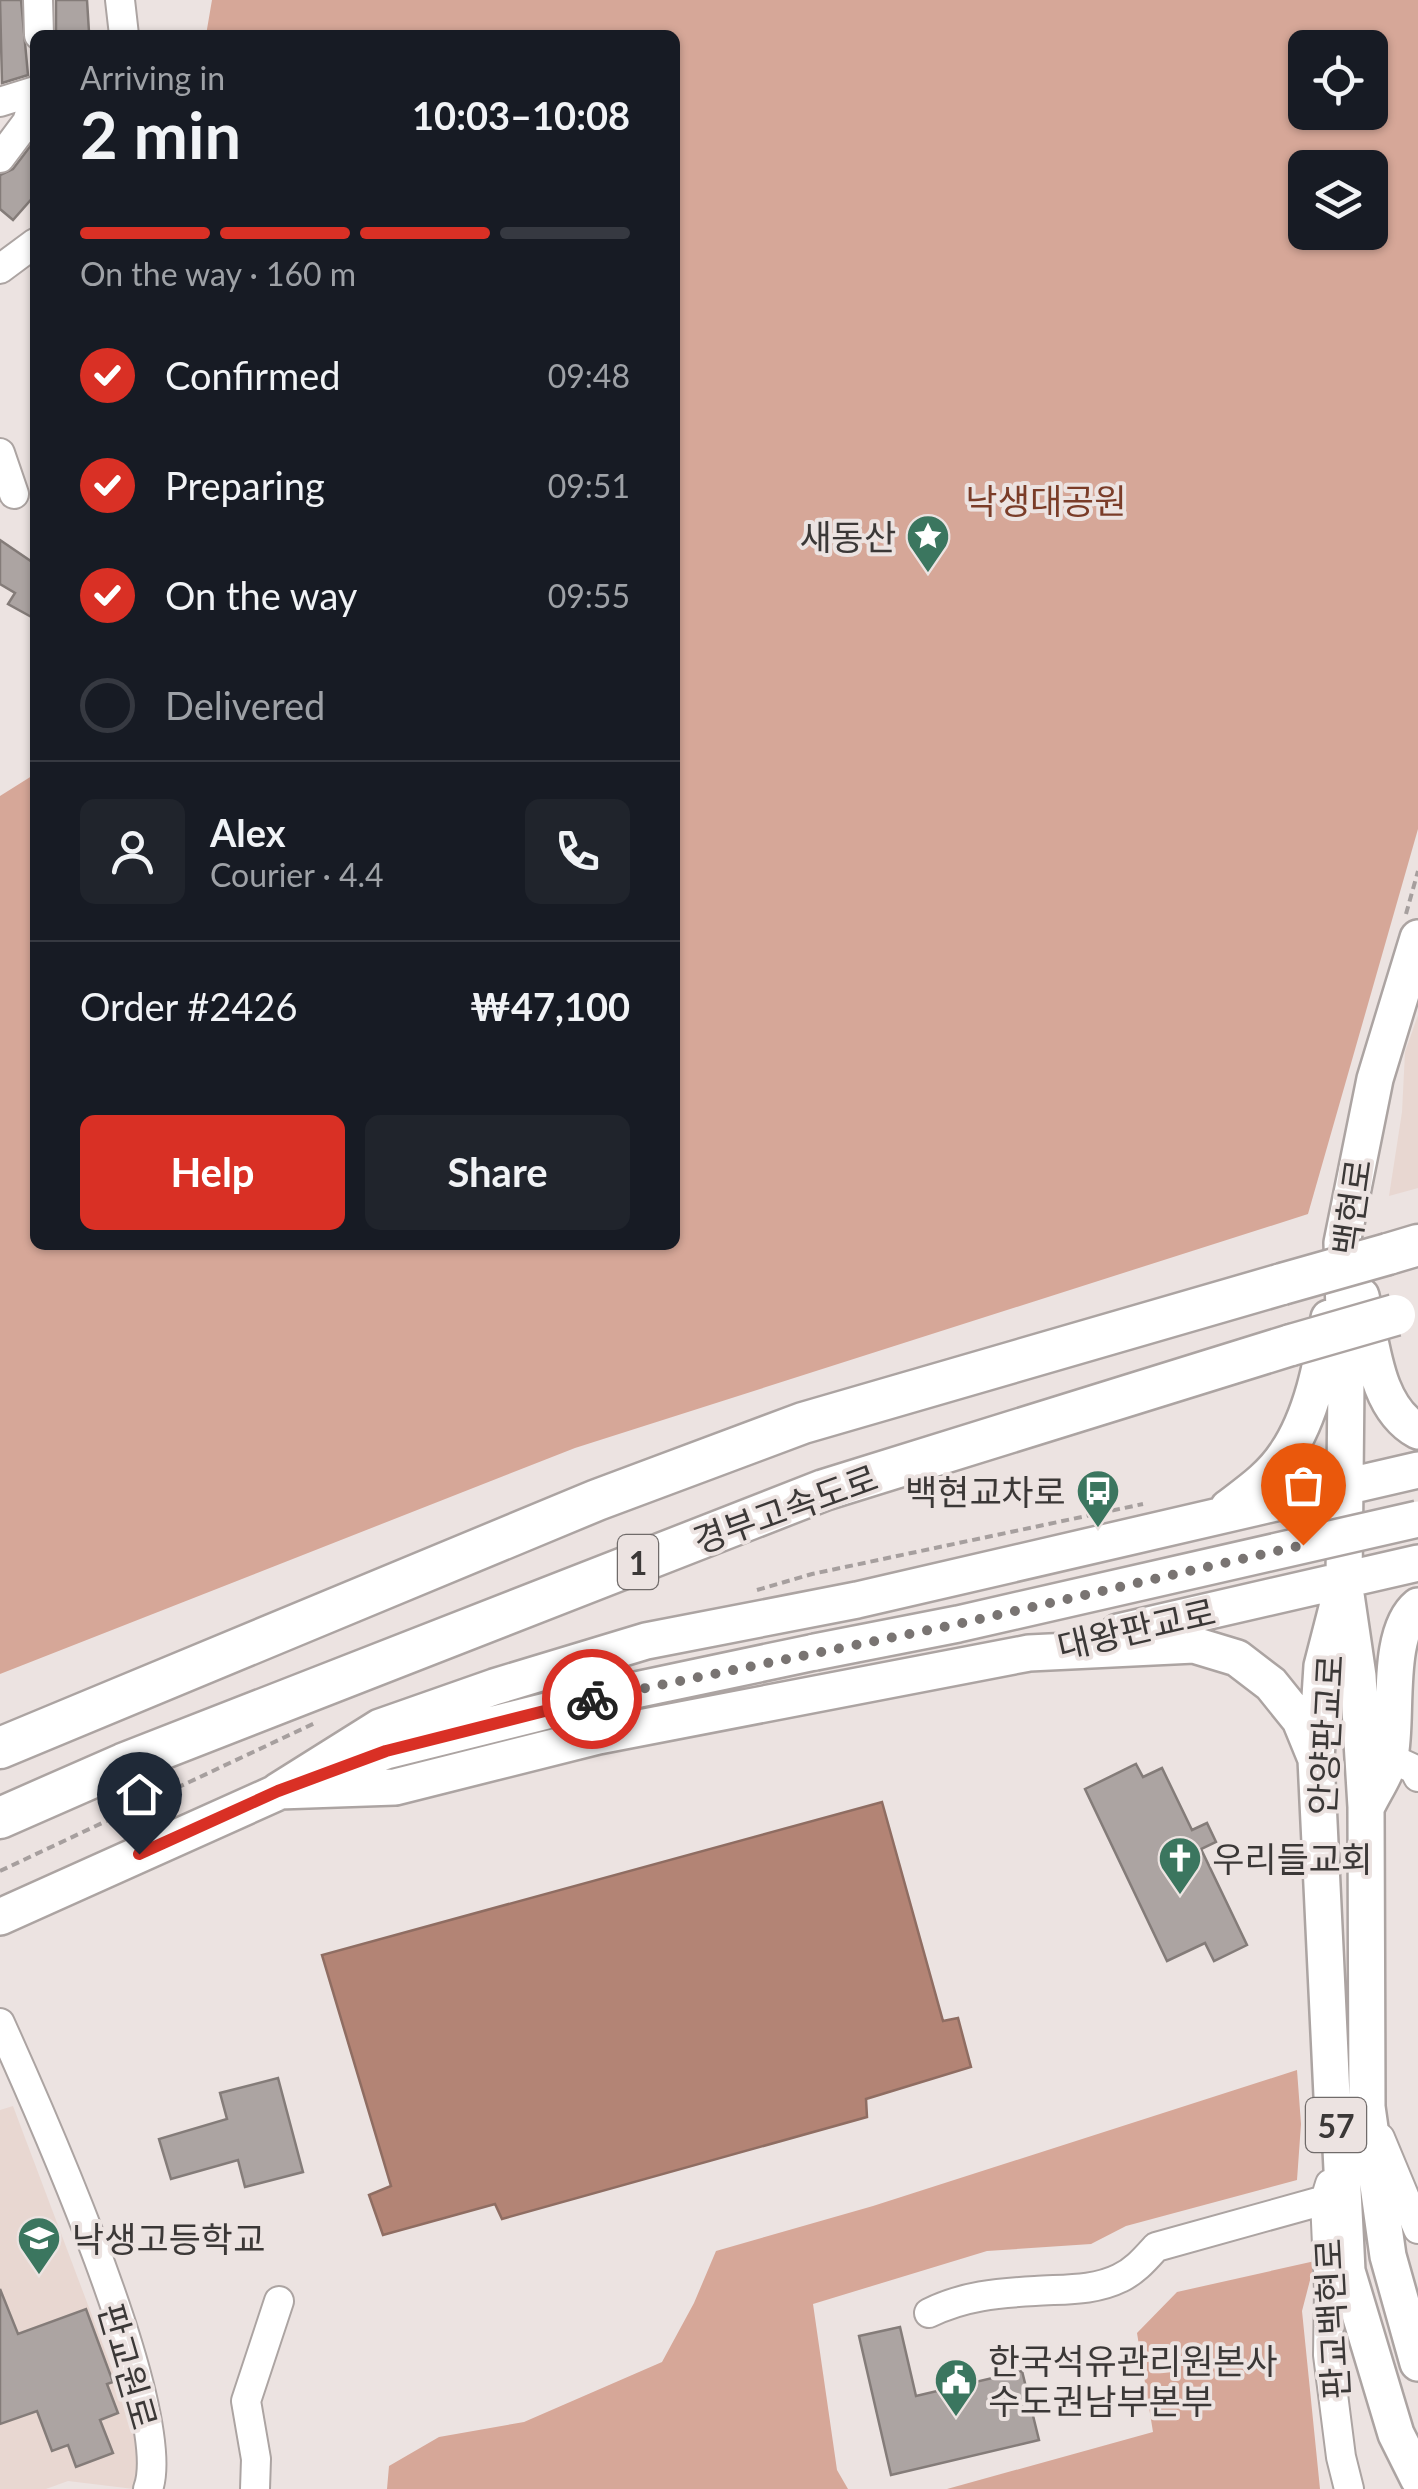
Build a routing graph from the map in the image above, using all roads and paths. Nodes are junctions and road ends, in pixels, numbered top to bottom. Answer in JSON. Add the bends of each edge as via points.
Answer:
{"nodes":[{"id":1,"x":38,"y":0,"type":"edge"},
{"id":2,"x":120,"y":0,"type":"edge"},
{"id":3,"x":39,"y":30,"type":"edge"},
{"id":4,"x":123,"y":30,"type":"edge"},
{"id":5,"x":30,"y":95,"type":"edge"},
{"id":6,"x":0,"y":102,"type":"edge"},
{"id":7,"x":30,"y":112,"type":"edge"},
{"id":8,"x":0,"y":158,"type":"edge"},
{"id":9,"x":30,"y":247,"type":"edge"},
{"id":10,"x":0,"y":269,"type":"edge"},
{"id":11,"x":0,"y":453,"type":"edge"},
{"id":12,"x":16,"y":494,"type":"edge"},
{"id":13,"x":1418,"y":938,"type":"edge"},
{"id":14,"x":1342,"y":1244,"type":"junction"},
{"id":15,"x":1403,"y":1250,"type":"edge"},
{"id":16,"x":1407,"y":1312,"type":"edge"},
{"id":17,"x":1418,"y":1431,"type":"edge"},
{"id":18,"x":1418,"y":1470,"type":"edge"},
{"id":19,"x":1346,"y":1484,"type":"junction"},
{"id":20,"x":1221,"y":1513,"type":"junction"},
{"id":21,"x":1418,"y":1519,"type":"edge"},
{"id":22,"x":1418,"y":1563,"type":"edge"},
{"id":23,"x":1344,"y":1581,"type":"junction"},
{"id":24,"x":1418,"y":1606,"type":"edge"},
{"id":25,"x":1030,"y":1653,"type":"junction"},
{"id":26,"x":0,"y":1748,"type":"edge"},
{"id":27,"x":1316,"y":1759,"type":"junction"},
{"id":28,"x":1404,"y":1767,"type":"edge"},
{"id":29,"x":278,"y":1791,"type":"junction"},
{"id":30,"x":1366,"y":1806,"type":"junction"},
{"id":31,"x":0,"y":1818,"type":"edge"},
{"id":32,"x":0,"y":1917,"type":"edge"},
{"id":33,"x":0,"y":2024,"type":"edge"},
{"id":34,"x":1367,"y":2107,"type":"junction"},
{"id":35,"x":1340,"y":2150,"type":"junction"},
{"id":36,"x":1325,"y":2200,"type":"junction"},
{"id":37,"x":1418,"y":2229,"type":"edge"},
{"id":38,"x":279,"y":2300,"type":"dead end"},
{"id":39,"x":929,"y":2312,"type":"dead end"},
{"id":40,"x":1418,"y":2363,"type":"edge"},
{"id":41,"x":1418,"y":2478,"type":"edge"},
{"id":42,"x":148,"y":2489,"type":"edge"},
{"id":43,"x":256,"y":2489,"type":"edge"},
{"id":44,"x":1349,"y":2489,"type":"edge"}],
"edges":[{"from":1,"to":3,"type":"street"},
{"from":2,"to":4,"type":"street"},
{"from":5,"to":6,"type":"street"},
{"from":7,"to":8,"type":"street"},
{"from":9,"to":10,"type":"street"},
{"from":11,"to":12,"type":"street"},
{"from":13,"to":14,"type":"main road","name":"백현로","via":[[1375,1079]]},
{"from":14,"to":17,"type":"main road","via":[[1383,1390]]},
{"from":14,"to":19,"type":"main road","name":"백현로"},
{"from":14,"to":20,"type":"main road","via":[[1322,1360],[1287,1453]]},
{"from":15,"to":26,"type":"highway","name":"경부고속도로","number":"1","bridge":true,"via":[[803,1423],[597,1500]]},
{"from":16,"to":31,"type":"highway","name":"경부고속도로","number":"1","bridge":true,"via":[[824,1490]]},
{"from":18,"to":19,"type":"main road"},
{"from":19,"to":20,"type":"main road"},
{"from":19,"to":23,"type":"main road","name":"안양판교로","number":"57"},
{"from":20,"to":29,"type":"main road","via":[[857,1600],[646,1642],[380,1727]]},
{"from":21,"to":29,"type":"main road","name":"대왕판교로","bridge":true,"via":[[607,1696],[386,1751]]},
{"from":22,"to":23,"type":"main road","name":"대왕판교로"},
{"from":23,"to":25,"type":"main road","name":"대왕판교로"},
{"from":23,"to":27,"type":"main road","name":"안양판교로","number":"57","via":[[1322,1666]]},
{"from":23,"to":30,"type":"main road","name":"안양판교로","number":"57"},
{"from":24,"to":28,"type":"main road","via":[[1394,1664]]},
{"from":25,"to":27,"type":"main road","number":"57","via":[[1194,1645],[1236,1658],[1271,1684],[1300,1720]]},
{"from":25,"to":29,"type":"main road","number":"57","via":[[598,1736],[396,1787]]},
{"from":27,"to":35,"type":"main road","name":"안양판교로","number":"57"},
{"from":28,"to":30,"type":"main road"},
{"from":29,"to":32,"type":"main road","name":"대왕판교로"},
{"from":30,"to":34,"type":"main road","name":"안양판교로","number":"57"},
{"from":33,"to":42,"type":"street","name":"판교원로","via":[[94,2247],[126,2344],[148,2419]]},
{"from":34,"to":37,"type":"street"},
{"from":34,"to":40,"type":"main road","name":"안양판교로","number":"57","via":[[1388,2256]]},
{"from":35,"to":36,"type":"street","name":"판교백현로"},
{"from":35,"to":41,"type":"main road","name":"안양판교로","number":"57","via":[[1347,2271],[1396,2434]]},
{"from":36,"to":39,"type":"street","via":[[1156,2248],[1122,2278],[1098,2286],[977,2296]]},
{"from":36,"to":44,"type":"street","name":"판교백현로","via":[[1328,2355]]},
{"from":38,"to":43,"type":"street","via":[[246,2401]]}]}
